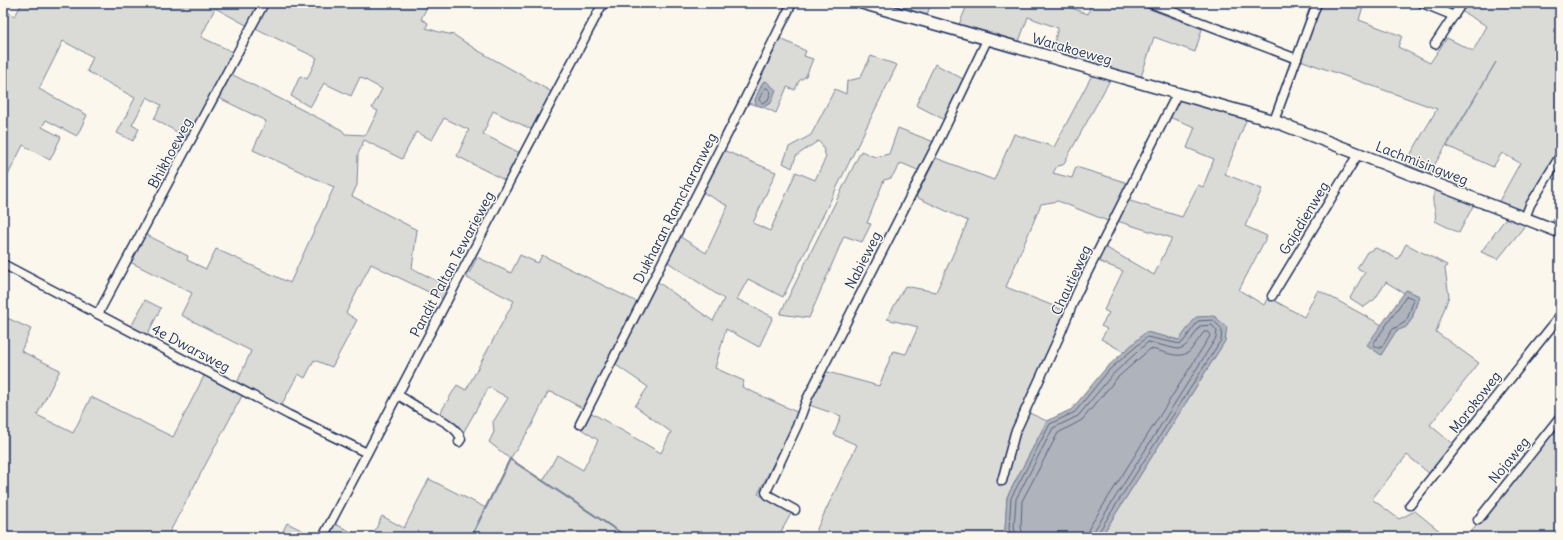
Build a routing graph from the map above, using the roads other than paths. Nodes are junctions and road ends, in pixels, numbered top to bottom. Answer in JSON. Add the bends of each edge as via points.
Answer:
{"nodes":[{"id":1,"x":264,"y":3,"type":"edge"},
{"id":2,"x":603,"y":3,"type":"edge"},
{"id":3,"x":792,"y":3,"type":"edge"},
{"id":4,"x":862,"y":3,"type":"edge"},
{"id":5,"x":1150,"y":3,"type":"edge"},
{"id":6,"x":1317,"y":3,"type":"edge"},
{"id":7,"x":1422,"y":3,"type":"edge"},
{"id":8,"x":1462,"y":3,"type":"edge"},
{"id":9,"x":1454,"y":16,"type":"junction"},
{"id":10,"x":987,"y":40,"type":"junction"},
{"id":11,"x":1435,"y":44,"type":"dead end"},
{"id":12,"x":1297,"y":59,"type":"junction"},
{"id":13,"x":1177,"y":94,"type":"junction"},
{"id":14,"x":1274,"y":121,"type":"junction"},
{"id":15,"x":1358,"y":154,"type":"junction"},
{"id":16,"x":1560,"y":156,"type":"edge"},
{"id":17,"x":1525,"y":218,"type":"junction"},
{"id":18,"x":1560,"y":232,"type":"edge"},
{"id":19,"x":3,"y":264,"type":"edge"},
{"id":20,"x":1272,"y":296,"type":"dead end"},
{"id":21,"x":98,"y":314,"type":"junction"},
{"id":22,"x":1560,"y":316,"type":"edge"},
{"id":23,"x":398,"y":395,"type":"junction"},
{"id":24,"x":1560,"y":417,"type":"edge"},
{"id":25,"x":580,"y":424,"type":"dead end"},
{"id":26,"x":459,"y":442,"type":"dead end"},
{"id":27,"x":367,"y":453,"type":"junction"},
{"id":28,"x":1002,"y":481,"type":"dead end"},
{"id":29,"x":1410,"y":505,"type":"dead end"},
{"id":30,"x":795,"y":510,"type":"dead end"},
{"id":31,"x":1478,"y":520,"type":"dead end"},
{"id":32,"x":323,"y":537,"type":"edge"}],
"edges":[{"from":1,"to":21,"type":"street","name":"Bhikhoeweg"},
{"from":2,"to":23,"type":"street","name":"Pandit Paltan Tewarieweg"},
{"from":3,"to":25,"type":"street","name":"Dukharan Ramcharanweg"},
{"from":4,"to":10,"type":"street","name":"Warakoeweg"},
{"from":5,"to":12,"type":"street"},
{"from":6,"to":12,"type":"street"},
{"from":7,"to":9,"type":"street"},
{"from":8,"to":9,"type":"street"},
{"from":9,"to":11,"type":"street"},
{"from":10,"to":13,"type":"street","name":"Warakoeweg"},
{"from":10,"to":30,"type":"street","name":"Nabieweg","via":[[807,399],[767,493]]},
{"from":12,"to":14,"type":"street"},
{"from":13,"to":14,"type":"street","name":"Warakoeweg"},
{"from":13,"to":28,"type":"street","name":"Chautieweg","via":[[1077,293],[1015,432]]},
{"from":14,"to":15,"type":"street","name":"Lachmisingweg"},
{"from":15,"to":17,"type":"street","name":"Lachmisingweg"},
{"from":15,"to":20,"type":"street","name":"Gajadienweg"},
{"from":16,"to":17,"type":"street","via":[[1530,205]]},
{"from":17,"to":18,"type":"street","name":"Lachmisingweg"},
{"from":19,"to":21,"type":"street","name":"4e Dwarsweg"},
{"from":21,"to":27,"type":"street","name":"4e Dwarsweg"},
{"from":22,"to":29,"type":"street","name":"Morokoweg"},
{"from":23,"to":26,"type":"street","via":[[453,428],[460,435]]},
{"from":23,"to":27,"type":"street","name":"Pandit Paltan Tewarieweg"},
{"from":24,"to":31,"type":"street","name":"Nojaweg"},
{"from":27,"to":32,"type":"street","name":"Pandit Paltan Tewarieweg"}]}
